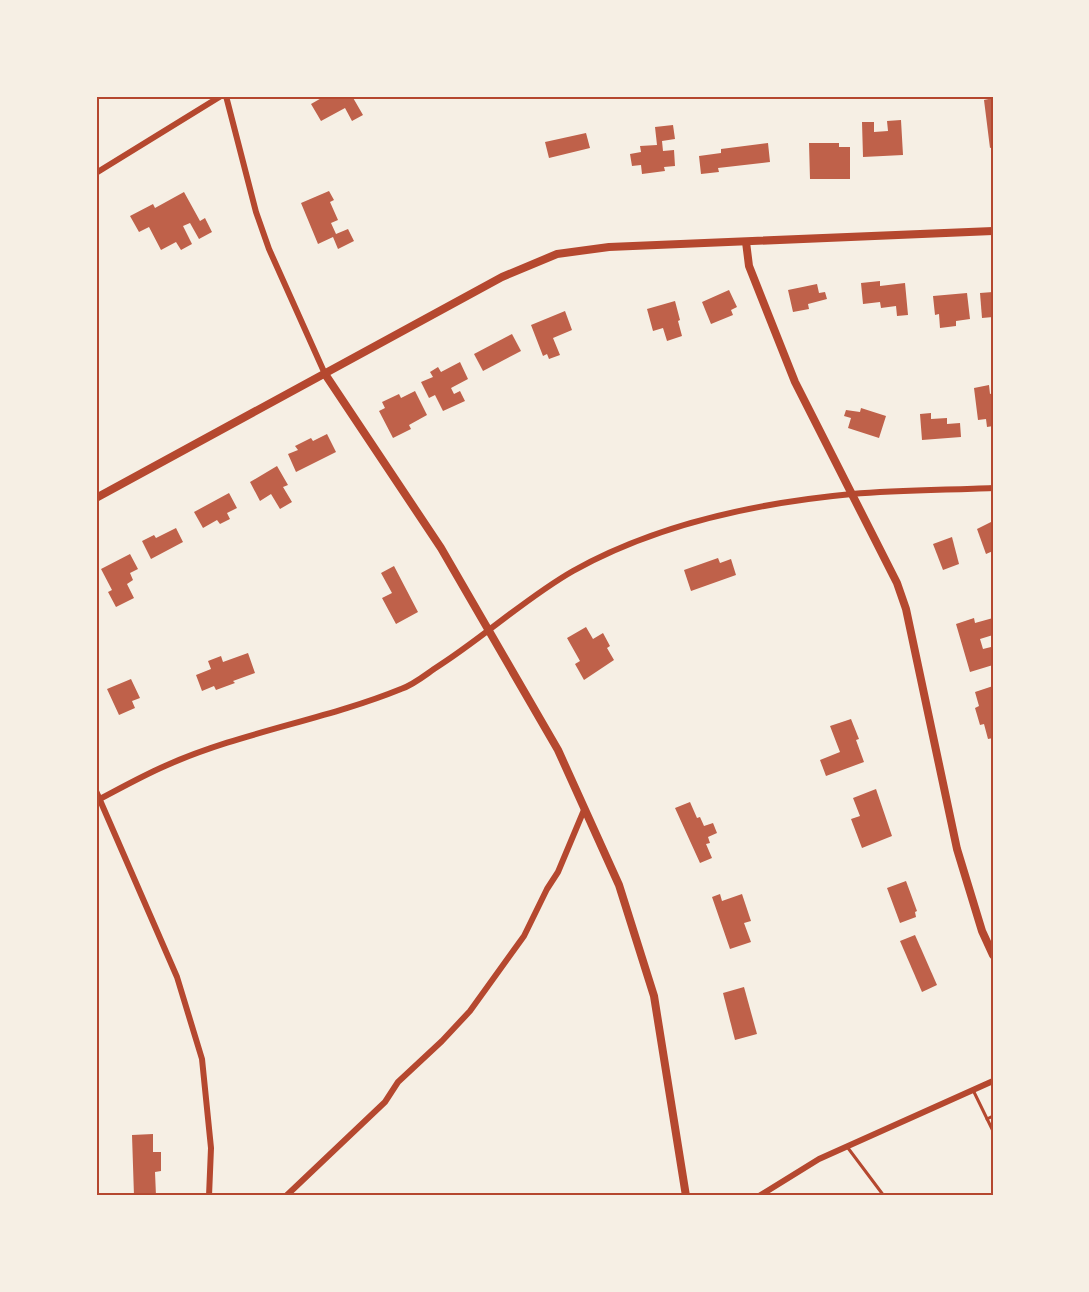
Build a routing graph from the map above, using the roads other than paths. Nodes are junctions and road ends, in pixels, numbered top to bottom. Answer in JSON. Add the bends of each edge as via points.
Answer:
{"nodes":[{"id":1,"x":221,"y":96,"type":"edge"},
{"id":2,"x":226,"y":96,"type":"edge"},
{"id":3,"x":96,"y":173,"type":"edge"},
{"id":4,"x":993,"y":231,"type":"edge"},
{"id":5,"x":746,"y":242,"type":"junction"},
{"id":6,"x":325,"y":374,"type":"junction"},
{"id":7,"x":993,"y":488,"type":"edge"},
{"id":8,"x":852,"y":494,"type":"junction"},
{"id":9,"x":96,"y":498,"type":"edge"},
{"id":10,"x":488,"y":630,"type":"junction"},
{"id":11,"x":96,"y":791,"type":"edge"},
{"id":12,"x":98,"y":800,"type":"edge"},
{"id":13,"x":584,"y":810,"type":"junction"},
{"id":14,"x":993,"y":955,"type":"edge"},
{"id":15,"x":993,"y":1081,"type":"edge"},
{"id":16,"x":973,"y":1090,"type":"junction"},
{"id":17,"x":993,"y":1116,"type":"edge"},
{"id":18,"x":987,"y":1119,"type":"junction"},
{"id":19,"x":993,"y":1131,"type":"edge"},
{"id":20,"x":847,"y":1146,"type":"junction"},
{"id":21,"x":209,"y":1196,"type":"edge"},
{"id":22,"x":286,"y":1196,"type":"edge"},
{"id":23,"x":686,"y":1196,"type":"edge"},
{"id":24,"x":759,"y":1196,"type":"edge"},
{"id":25,"x":884,"y":1196,"type":"edge"}],
"edges":[{"from":1,"to":3,"type":"street"},
{"from":2,"to":6,"type":"street","via":[[269,249]]},
{"from":4,"to":5,"type":"main road"},
{"from":5,"to":6,"type":"main road","via":[[609,247],[557,254],[502,277]]},
{"from":5,"to":8,"type":"main road","via":[[749,266],[795,382]]},
{"from":6,"to":9,"type":"main road"},
{"from":6,"to":10,"type":"street","via":[[441,548]]},
{"from":7,"to":8,"type":"street"},
{"from":8,"to":10,"type":"street","via":[[706,519],[625,545],[572,572]]},
{"from":8,"to":14,"type":"main road","via":[[906,609],[957,849],[982,932]]},
{"from":10,"to":12,"type":"street","via":[[404,688],[166,765]]},
{"from":10,"to":13,"type":"street","via":[[558,750]]},
{"from":11,"to":12,"type":"street"},
{"from":12,"to":21,"type":"street","via":[[177,977],[202,1059],[211,1148]]},
{"from":13,"to":22,"type":"street","via":[[558,872],[524,936],[470,1011],[398,1082],[385,1102]]},
{"from":13,"to":23,"type":"street","via":[[619,885],[654,996]]},
{"from":15,"to":16,"type":"street"},
{"from":16,"to":18,"type":"lane"},
{"from":16,"to":20,"type":"street"},
{"from":17,"to":18,"type":"lane"},
{"from":18,"to":19,"type":"lane"},
{"from":20,"to":24,"type":"street"},
{"from":20,"to":25,"type":"lane"}]}
